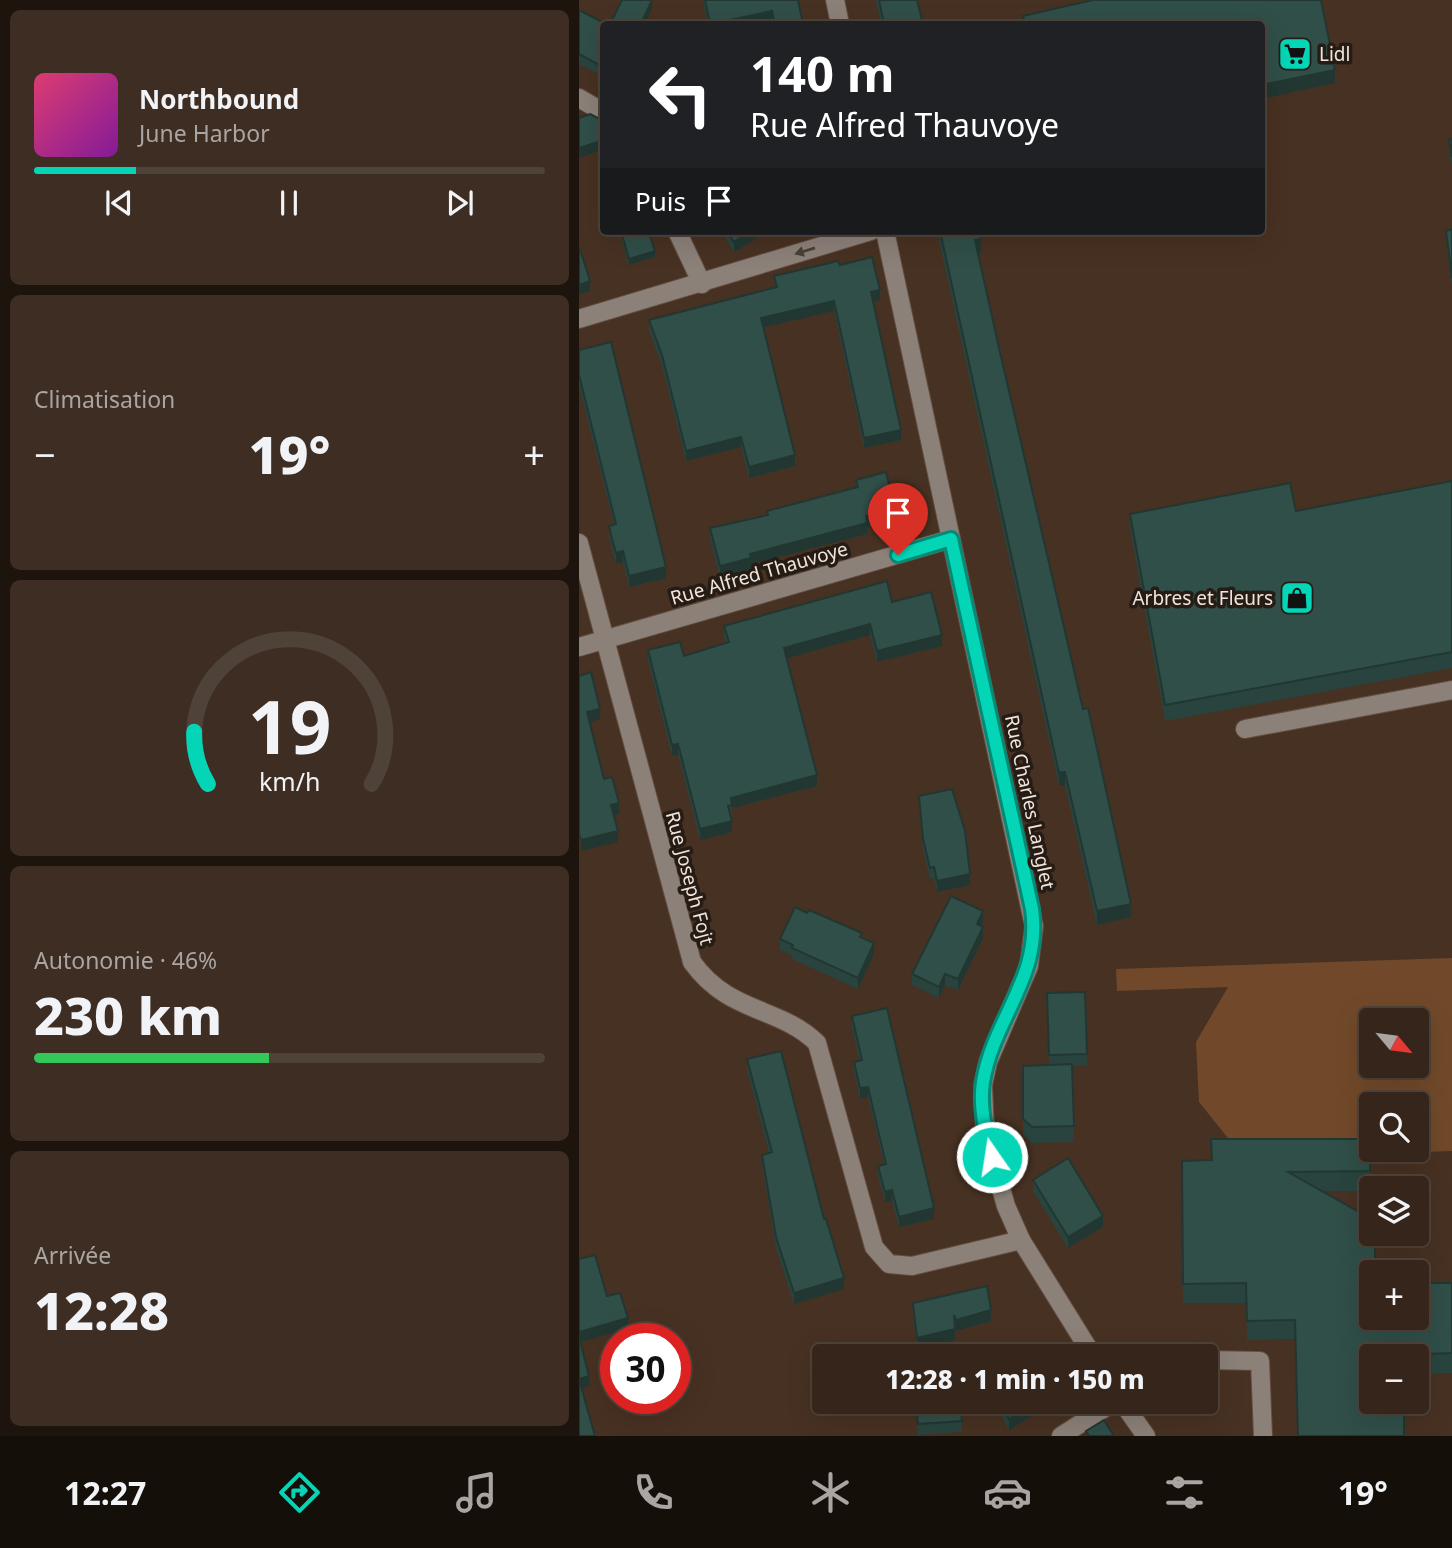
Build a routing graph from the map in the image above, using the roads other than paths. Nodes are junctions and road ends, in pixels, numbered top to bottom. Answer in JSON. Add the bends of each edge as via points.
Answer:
{"nodes":[{"id":1,"x":835,"y":0,"type":"edge"},
{"id":2,"x":839,"y":21,"type":"edge"},
{"id":3,"x":579,"y":98,"type":"edge"},
{"id":4,"x":600,"y":110,"type":"edge"},
{"id":5,"x":679,"y":235,"type":"edge"},
{"id":6,"x":858,"y":235,"type":"edge"},
{"id":7,"x":886,"y":235,"type":"edge"},
{"id":8,"x":702,"y":284,"type":"junction"},
{"id":9,"x":579,"y":319,"type":"edge"},
{"id":10,"x":951,"y":539,"type":"junction"},
{"id":11,"x":579,"y":542,"type":"edge"},
{"id":12,"x":605,"y":640,"type":"junction"},
{"id":13,"x":579,"y":648,"type":"edge"},
{"id":14,"x":1452,"y":690,"type":"edge"},
{"id":15,"x":1245,"y":729,"type":"dead end"},
{"id":16,"x":1021,"y":1240,"type":"junction"},
{"id":17,"x":1086,"y":1344,"type":"edge"},
{"id":18,"x":1218,"y":1360,"type":"edge"},
{"id":19,"x":1095,"y":1414,"type":"edge"},
{"id":20,"x":1130,"y":1414,"type":"edge"},
{"id":21,"x":1061,"y":1436,"type":"edge"},
{"id":22,"x":1146,"y":1436,"type":"edge"},
{"id":23,"x":1263,"y":1436,"type":"edge"}],
"edges":[{"from":1,"to":2,"type":"street"},
{"from":3,"to":4,"type":"street"},
{"from":5,"to":8,"type":"street"},
{"from":6,"to":8,"type":"street","one_way":true},
{"from":7,"to":10,"type":"street","name":"Rue Charles Langlet"},
{"from":8,"to":9,"type":"street"},
{"from":10,"to":12,"type":"street","name":"Rue Alfred Thauvoye"},
{"from":10,"to":16,"type":"street","name":"Rue Charles Langlet","via":[[1035,926],[1029,966],[996,1038],[983,1085],[986,1132],[1006,1206]]},
{"from":11,"to":12,"type":"street","name":"Rue Joseph Fojt"},
{"from":12,"to":13,"type":"street","name":"Rue Alfred Thauvoye"},
{"from":12,"to":16,"type":"street","name":"Rue Joseph Fojt","via":[[688,956],[726,997],[802,1031],[817,1043],[879,1255],[889,1264],[912,1266]]},
{"from":14,"to":15,"type":"street"},
{"from":16,"to":17,"type":"street","name":"Rue Charles Langlet"},
{"from":18,"to":23,"type":"street","via":[[1260,1362]]},
{"from":19,"to":21,"type":"street"},
{"from":20,"to":22,"type":"street"}]}
